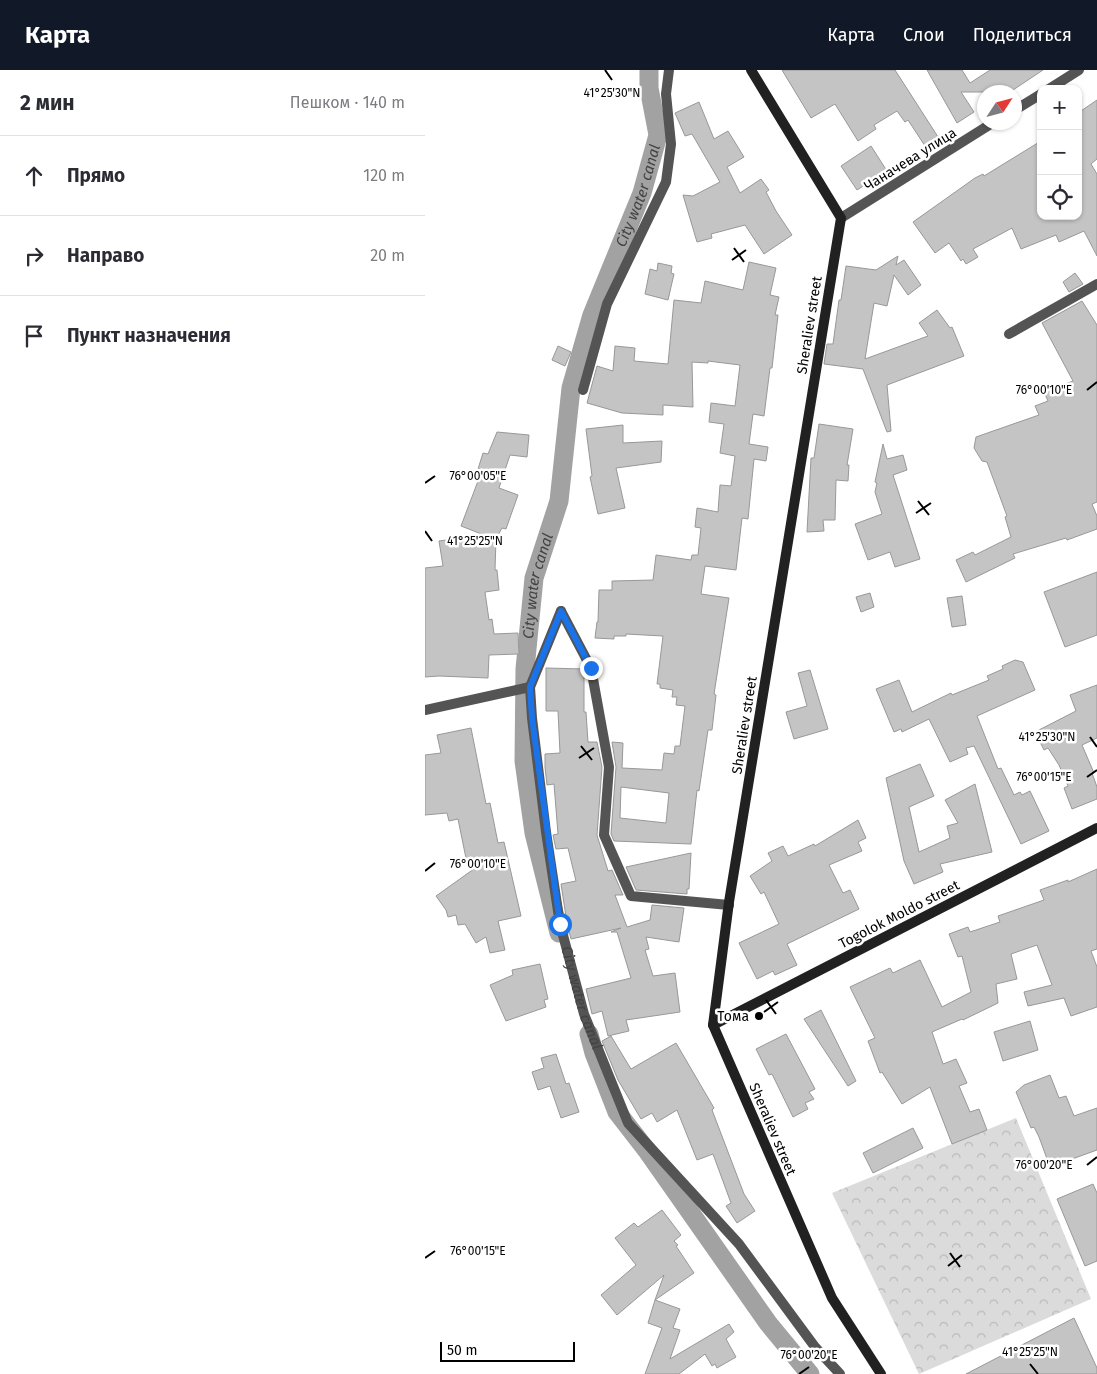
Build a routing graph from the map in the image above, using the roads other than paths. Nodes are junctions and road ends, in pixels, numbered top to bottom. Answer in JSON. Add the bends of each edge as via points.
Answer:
{"nodes":[{"id":1,"x":669,"y":70,"type":"edge"},
{"id":2,"x":751,"y":70,"type":"edge"},
{"id":3,"x":1079,"y":70,"type":"edge"},
{"id":4,"x":1055,"y":85,"type":"edge"},
{"id":5,"x":1037,"y":96,"type":"edge"},
{"id":6,"x":1022,"y":106,"type":"edge"},
{"id":7,"x":981,"y":130,"type":"edge"},
{"id":8,"x":841,"y":218,"type":"junction"},
{"id":9,"x":1097,"y":284,"type":"edge"},
{"id":10,"x":1009,"y":334,"type":"dead end"},
{"id":11,"x":583,"y":390,"type":"dead end"},
{"id":12,"x":530,"y":687,"type":"junction"},
{"id":13,"x":425,"y":710,"type":"edge"},
{"id":14,"x":1097,"y":828,"type":"edge"},
{"id":15,"x":729,"y":905,"type":"junction"},
{"id":16,"x":713,"y":1025,"type":"junction"},
{"id":17,"x":840,"y":1374,"type":"edge"},
{"id":18,"x":881,"y":1374,"type":"edge"}],
"edges":[{"from":1,"to":11,"type":"street","via":[[666,94],[671,144],[665,182],[607,304]]},
{"from":2,"to":8,"type":"street"},
{"from":3,"to":4,"type":"street"},
{"from":5,"to":6,"type":"street"},
{"from":7,"to":8,"type":"street","name":"Чаначева улица"},
{"from":8,"to":15,"type":"street","name":"Sheraliev street"},
{"from":9,"to":10,"type":"street"},
{"from":12,"to":13,"type":"street"},
{"from":12,"to":15,"type":"street","via":[[561,611],[591,668],[609,767],[604,835],[631,896]]},
{"from":12,"to":17,"type":"street","via":[[560,924],[584,1014],[628,1123],[739,1244],[815,1347]]},
{"from":14,"to":16,"type":"street","name":"Togolok Moldo street"},
{"from":15,"to":16,"type":"street","name":"Sheraliev street"},
{"from":16,"to":18,"type":"street","name":"Sheraliev street","via":[[832,1298]]}]}
